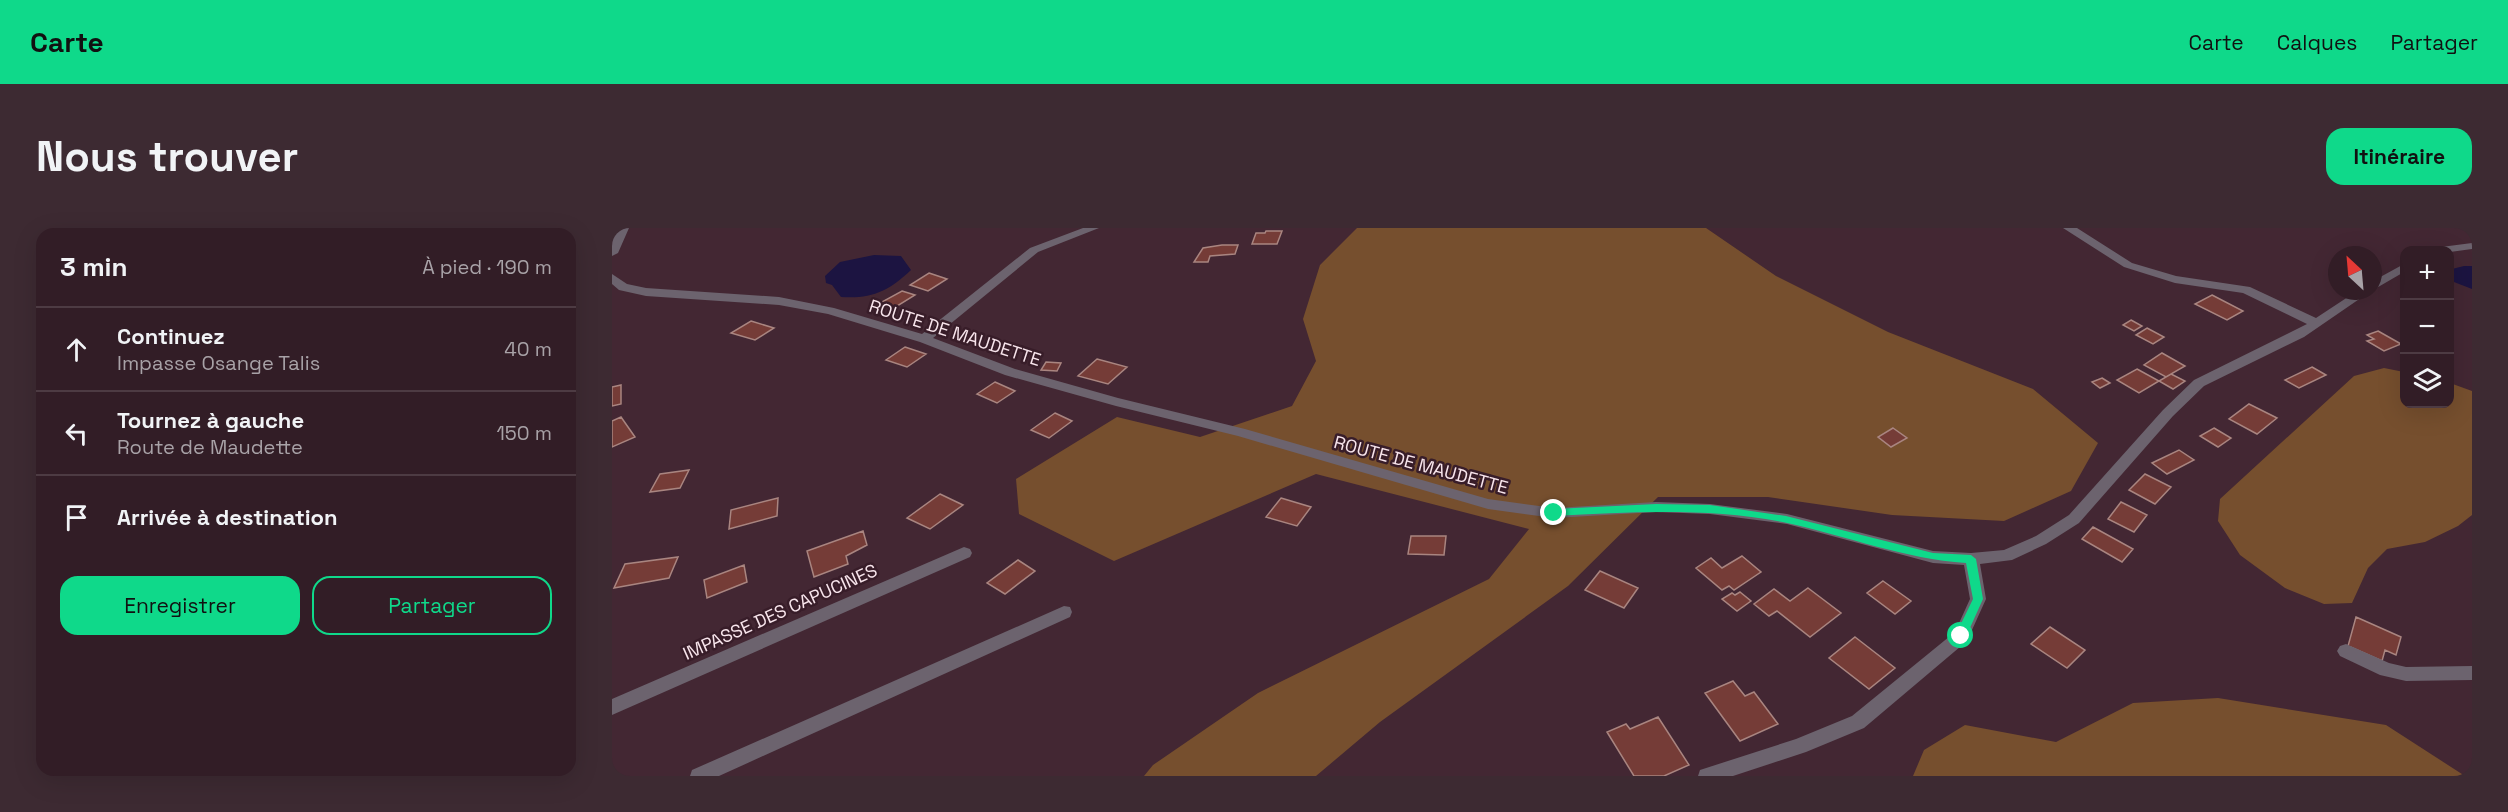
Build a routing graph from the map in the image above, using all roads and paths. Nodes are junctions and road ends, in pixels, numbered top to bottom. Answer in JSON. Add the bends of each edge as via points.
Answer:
{"nodes":[{"id":1,"x":623,"y":228,"type":"edge"},
{"id":2,"x":1093,"y":228,"type":"edge"},
{"id":3,"x":2069,"y":228,"type":"edge"},
{"id":4,"x":612,"y":235,"type":"edge"},
{"id":5,"x":2472,"y":246,"type":"edge"},
{"id":6,"x":2454,"y":248,"type":"edge"},
{"id":7,"x":612,"y":253,"type":"edge"},
{"id":8,"x":2400,"y":269,"type":"edge"},
{"id":9,"x":612,"y":278,"type":"edge"},
{"id":10,"x":2382,"y":280,"type":"edge"},
{"id":11,"x":2351,"y":300,"type":"edge"},
{"id":12,"x":2316,"y":323,"type":"junction"},
{"id":13,"x":924,"y":339,"type":"junction"},
{"id":14,"x":964,"y":553,"type":"dead end"},
{"id":15,"x":1971,"y":559,"type":"junction"},
{"id":16,"x":1064,"y":612,"type":"dead end"},
{"id":17,"x":2346,"y":651,"type":"dead end"},
{"id":18,"x":2472,"y":673,"type":"edge"},
{"id":19,"x":612,"y":707,"type":"edge"},
{"id":20,"x":699,"y":776,"type":"edge"},
{"id":21,"x":1707,"y":776,"type":"edge"}],
"edges":[{"from":1,"to":4,"type":"street"},
{"from":1,"to":7,"type":"street"},
{"from":2,"to":13,"type":"street","via":[[1034,250]]},
{"from":3,"to":12,"type":"street","via":[[2128,265],[2175,279],[2246,290]]},
{"from":5,"to":6,"type":"street"},
{"from":8,"to":10,"type":"street"},
{"from":9,"to":13,"type":"street","name":"ROUTE DE MAUDETTE","via":[[623,287],[646,292],[779,301],[830,311]]},
{"from":11,"to":12,"type":"street","name":"ROUTE DE MAUDETTE"},
{"from":12,"to":15,"type":"street","name":"ROUTE DE MAUDETTE","via":[[2199,383],[2074,519],[2006,556]]},
{"from":13,"to":15,"type":"street","name":"ROUTE DE MAUDETTE","via":[[1010,372],[1240,432],[1488,504],[1554,513],[1656,507],[1710,509],[1786,519],[1933,557]]},
{"from":14,"to":19,"type":"street","name":"IMPASSE DES CAPUCINES"},
{"from":15,"to":21,"type":"street","via":[[1978,599],[1961,636],[1858,722]]},
{"from":16,"to":20,"type":"street"},
{"from":17,"to":18,"type":"street","via":[[2386,670],[2406,674]]}]}
